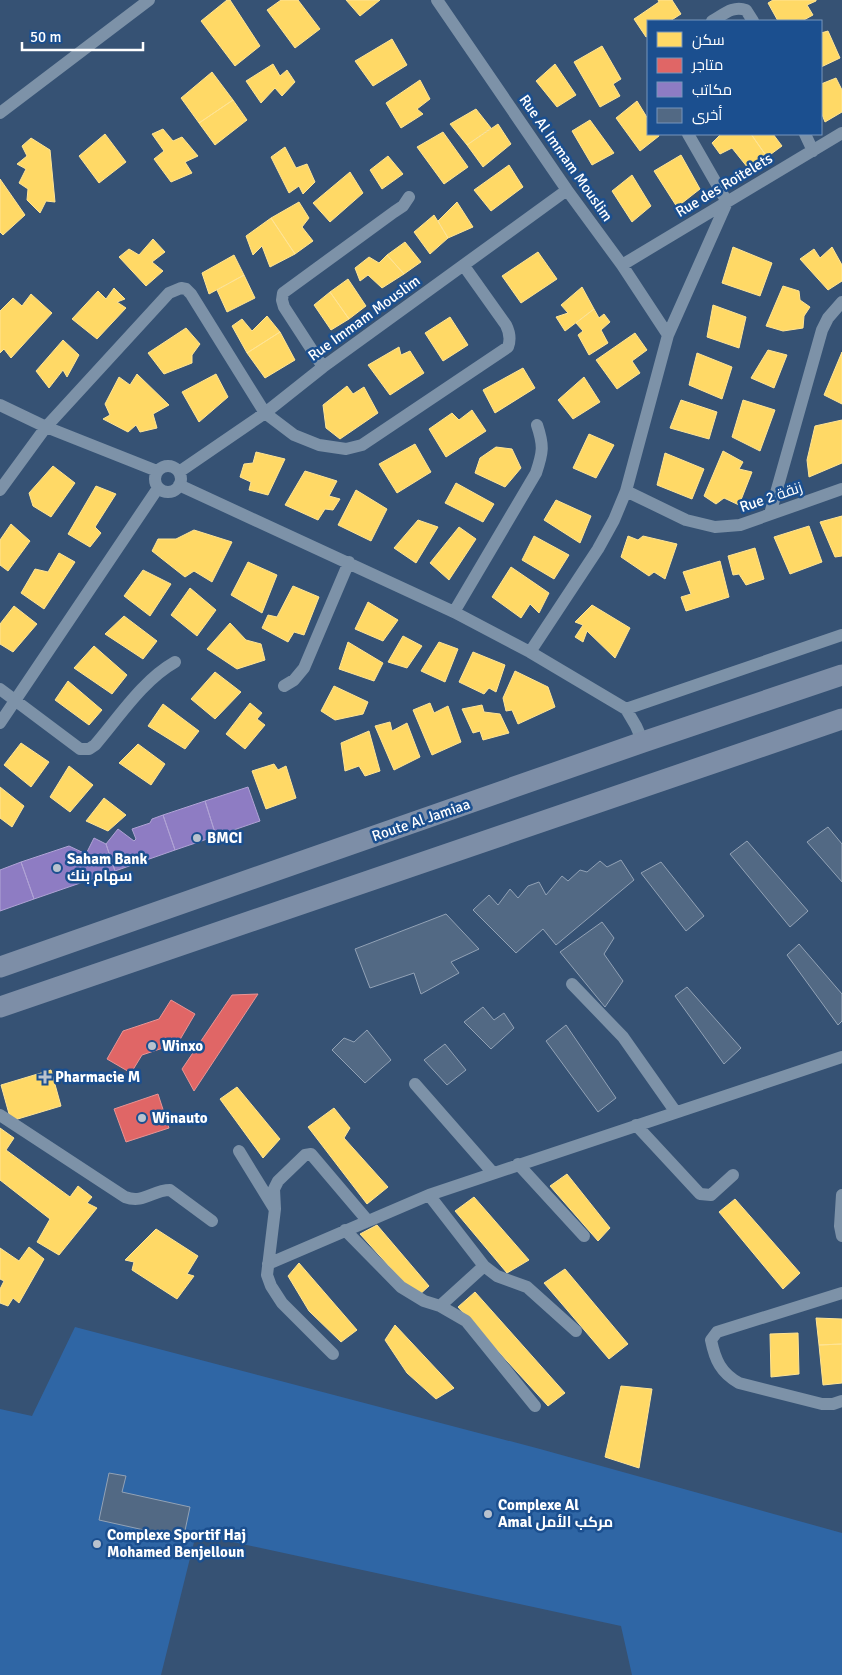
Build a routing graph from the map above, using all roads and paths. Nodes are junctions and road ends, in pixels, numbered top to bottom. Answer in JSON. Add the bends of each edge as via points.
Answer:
{"nodes":[{"id":1,"x":149,"y":0,"type":"edge"},
{"id":2,"x":437,"y":0,"type":"edge"},
{"id":3,"x":714,"y":20,"type":"edge"},
{"id":4,"x":752,"y":20,"type":"edge"},
{"id":5,"x":0,"y":113,"type":"edge"},
{"id":6,"x":842,"y":133,"type":"edge"},
{"id":7,"x":689,"y":135,"type":"edge"},
{"id":8,"x":805,"y":135,"type":"edge"},
{"id":9,"x":812,"y":151,"type":"junction"},
{"id":10,"x":567,"y":190,"type":"junction"},
{"id":11,"x":408,"y":197,"type":"dead end"},
{"id":12,"x":727,"y":202,"type":"junction"},
{"id":13,"x":622,"y":265,"type":"junction"},
{"id":14,"x":464,"y":266,"type":"junction"},
{"id":15,"x":842,"y":302,"type":"edge"},
{"id":16,"x":668,"y":335,"type":"junction"},
{"id":17,"x":323,"y":367,"type":"junction"},
{"id":18,"x":0,"y":405,"type":"edge"},
{"id":19,"x":265,"y":413,"type":"junction"},
{"id":20,"x":537,"y":425,"type":"dead end"},
{"id":21,"x":46,"y":427,"type":"junction"},
{"id":22,"x":157,"y":471,"type":"junction"},
{"id":23,"x":180,"y":472,"type":"junction"},
{"id":24,"x":179,"y":485,"type":"junction"},
{"id":25,"x":158,"y":488,"type":"junction"},
{"id":26,"x":842,"y":489,"type":"edge"},
{"id":27,"x":0,"y":490,"type":"edge"},
{"id":28,"x":626,"y":492,"type":"junction"},
{"id":29,"x":770,"y":514,"type":"junction"},
{"id":30,"x":348,"y":562,"type":"junction"},
{"id":31,"x":454,"y":612,"type":"junction"},
{"id":32,"x":842,"y":635,"type":"edge"},
{"id":33,"x":530,"y":652,"type":"junction"},
{"id":34,"x":174,"y":662,"type":"dead end"},
{"id":35,"x":842,"y":675,"type":"edge"},
{"id":36,"x":284,"y":686,"type":"dead end"},
{"id":37,"x":0,"y":689,"type":"edge"},
{"id":38,"x":16,"y":700,"type":"junction"},
{"id":39,"x":626,"y":709,"type":"junction"},
{"id":40,"x":842,"y":718,"type":"edge"},
{"id":41,"x":0,"y":723,"type":"edge"},
{"id":42,"x":643,"y":742,"type":"junction"},
{"id":43,"x":0,"y":967,"type":"edge"},
{"id":44,"x":572,"y":984,"type":"dead end"},
{"id":45,"x":0,"y":1007,"type":"edge"},
{"id":46,"x":842,"y":1056,"type":"edge"},
{"id":47,"x":415,"y":1084,"type":"dead end"},
{"id":48,"x":675,"y":1111,"type":"junction"},
{"id":49,"x":0,"y":1116,"type":"edge"},
{"id":50,"x":636,"y":1124,"type":"junction"},
{"id":51,"x":239,"y":1151,"type":"dead end"},
{"id":52,"x":518,"y":1164,"type":"junction"},
{"id":53,"x":493,"y":1173,"type":"junction"},
{"id":54,"x":733,"y":1175,"type":"dead end"},
{"id":55,"x":429,"y":1195,"type":"junction"},
{"id":56,"x":842,"y":1195,"type":"edge"},
{"id":57,"x":274,"y":1209,"type":"junction"},
{"id":58,"x":367,"y":1220,"type":"junction"},
{"id":59,"x":212,"y":1221,"type":"dead end"},
{"id":60,"x":345,"y":1230,"type":"junction"},
{"id":61,"x":584,"y":1236,"type":"dead end"},
{"id":62,"x":842,"y":1236,"type":"edge"},
{"id":63,"x":268,"y":1264,"type":"junction"},
{"id":64,"x":484,"y":1266,"type":"junction"},
{"id":65,"x":842,"y":1293,"type":"edge"},
{"id":66,"x":440,"y":1306,"type":"junction"},
{"id":67,"x":576,"y":1331,"type":"dead end"},
{"id":68,"x":333,"y":1354,"type":"dead end"},
{"id":69,"x":842,"y":1401,"type":"edge"},
{"id":70,"x":535,"y":1406,"type":"dead end"}],
"edges":[{"from":1,"to":5,"type":"street"},
{"from":2,"to":10,"type":"street","name":"Rue Al Immam Mouslim"},
{"from":3,"to":4,"type":"street","via":[[738,8],[746,10]]},
{"from":6,"to":9,"type":"street","name":"Rue des Roitelets"},
{"from":7,"to":12,"type":"street"},
{"from":8,"to":9,"type":"street"},
{"from":9,"to":12,"type":"street","name":"Rue des Roitelets"},
{"from":10,"to":13,"type":"street","name":"Rue Al Immam Mouslim"},
{"from":10,"to":14,"type":"street","name":"Rue Immam Mouslim"},
{"from":11,"to":17,"type":"street","via":[[403,206],[282,293],[284,306]]},
{"from":12,"to":13,"type":"street","name":"Rue des Roitelets"},
{"from":12,"to":16,"type":"street"},
{"from":13,"to":16,"type":"street","name":"Rue Al Immam Mouslim"},
{"from":14,"to":17,"type":"street","name":"Rue Immam Mouslim"},
{"from":14,"to":19,"type":"street","via":[[510,333],[508,347],[502,352],[362,445],[346,449],[319,445],[294,435]]},
{"from":15,"to":29,"type":"street","via":[[822,330]]},
{"from":16,"to":28,"type":"street"},
{"from":17,"to":19,"type":"street","name":"Rue Immam Mouslim"},
{"from":18,"to":21,"type":"street"},
{"from":19,"to":21,"type":"street","via":[[191,294],[181,288],[169,293]]},
{"from":19,"to":23,"type":"street","name":"Rue Immam Mouslim"},
{"from":20,"to":31,"type":"street","via":[[543,442],[536,473]]},
{"from":21,"to":22,"type":"street"},
{"from":21,"to":27,"type":"street"},
{"from":22,"to":23,"type":"street","via":[[168,465]]},
{"from":22,"to":25,"type":"street","via":[[154,478]]},
{"from":23,"to":24,"type":"street"},
{"from":24,"to":25,"type":"street","via":[[169,492]]},
{"from":24,"to":30,"type":"street"},
{"from":25,"to":38,"type":"street"},
{"from":26,"to":29,"type":"street","name":"Rue 2 زنقة"},
{"from":28,"to":29,"type":"street","name":"Rue 2 زنقة","via":[[686,520],[715,527],[740,525]]},
{"from":28,"to":33,"type":"street","via":[[598,549]]},
{"from":30,"to":31,"type":"street"},
{"from":30,"to":36,"type":"street","via":[[304,668]]},
{"from":31,"to":33,"type":"street"},
{"from":32,"to":39,"type":"street"},
{"from":33,"to":39,"type":"street"},
{"from":34,"to":38,"type":"street","via":[[159,671],[89,749],[80,749]]},
{"from":35,"to":42,"type":"main road","name":"Route Al Jamiaa"},
{"from":37,"to":38,"type":"street"},
{"from":38,"to":41,"type":"street"},
{"from":39,"to":42,"type":"street"},
{"from":40,"to":45,"type":"main road"},
{"from":42,"to":43,"type":"main road","name":"Route Al Jamiaa"},
{"from":44,"to":48,"type":"street","via":[[623,1037]]},
{"from":46,"to":48,"type":"street"},
{"from":47,"to":53,"type":"street"},
{"from":48,"to":50,"type":"street"},
{"from":49,"to":59,"type":"street","via":[[125,1196],[138,1200],[170,1190]]},
{"from":50,"to":52,"type":"street"},
{"from":50,"to":54,"type":"street","via":[[700,1194],[711,1196]]},
{"from":51,"to":57,"type":"street"},
{"from":52,"to":53,"type":"street"},
{"from":52,"to":61,"type":"street"},
{"from":53,"to":55,"type":"street"},
{"from":55,"to":58,"type":"street"},
{"from":55,"to":64,"type":"street"},
{"from":56,"to":62,"type":"street"},
{"from":57,"to":58,"type":"street","via":[[274,1189],[278,1181],[305,1155],[311,1154]]},
{"from":57,"to":63,"type":"street"},
{"from":58,"to":60,"type":"street"},
{"from":60,"to":63,"type":"street"},
{"from":60,"to":66,"type":"street","via":[[401,1287],[424,1301]]},
{"from":63,"to":68,"type":"street","via":[[271,1286],[282,1302]]},
{"from":64,"to":66,"type":"street"},
{"from":64,"to":67,"type":"street","via":[[497,1276],[527,1287]]},
{"from":65,"to":69,"type":"street","via":[[717,1332],[711,1340],[721,1370],[739,1383],[822,1404]]},
{"from":66,"to":70,"type":"street","via":[[466,1321]]}]}
